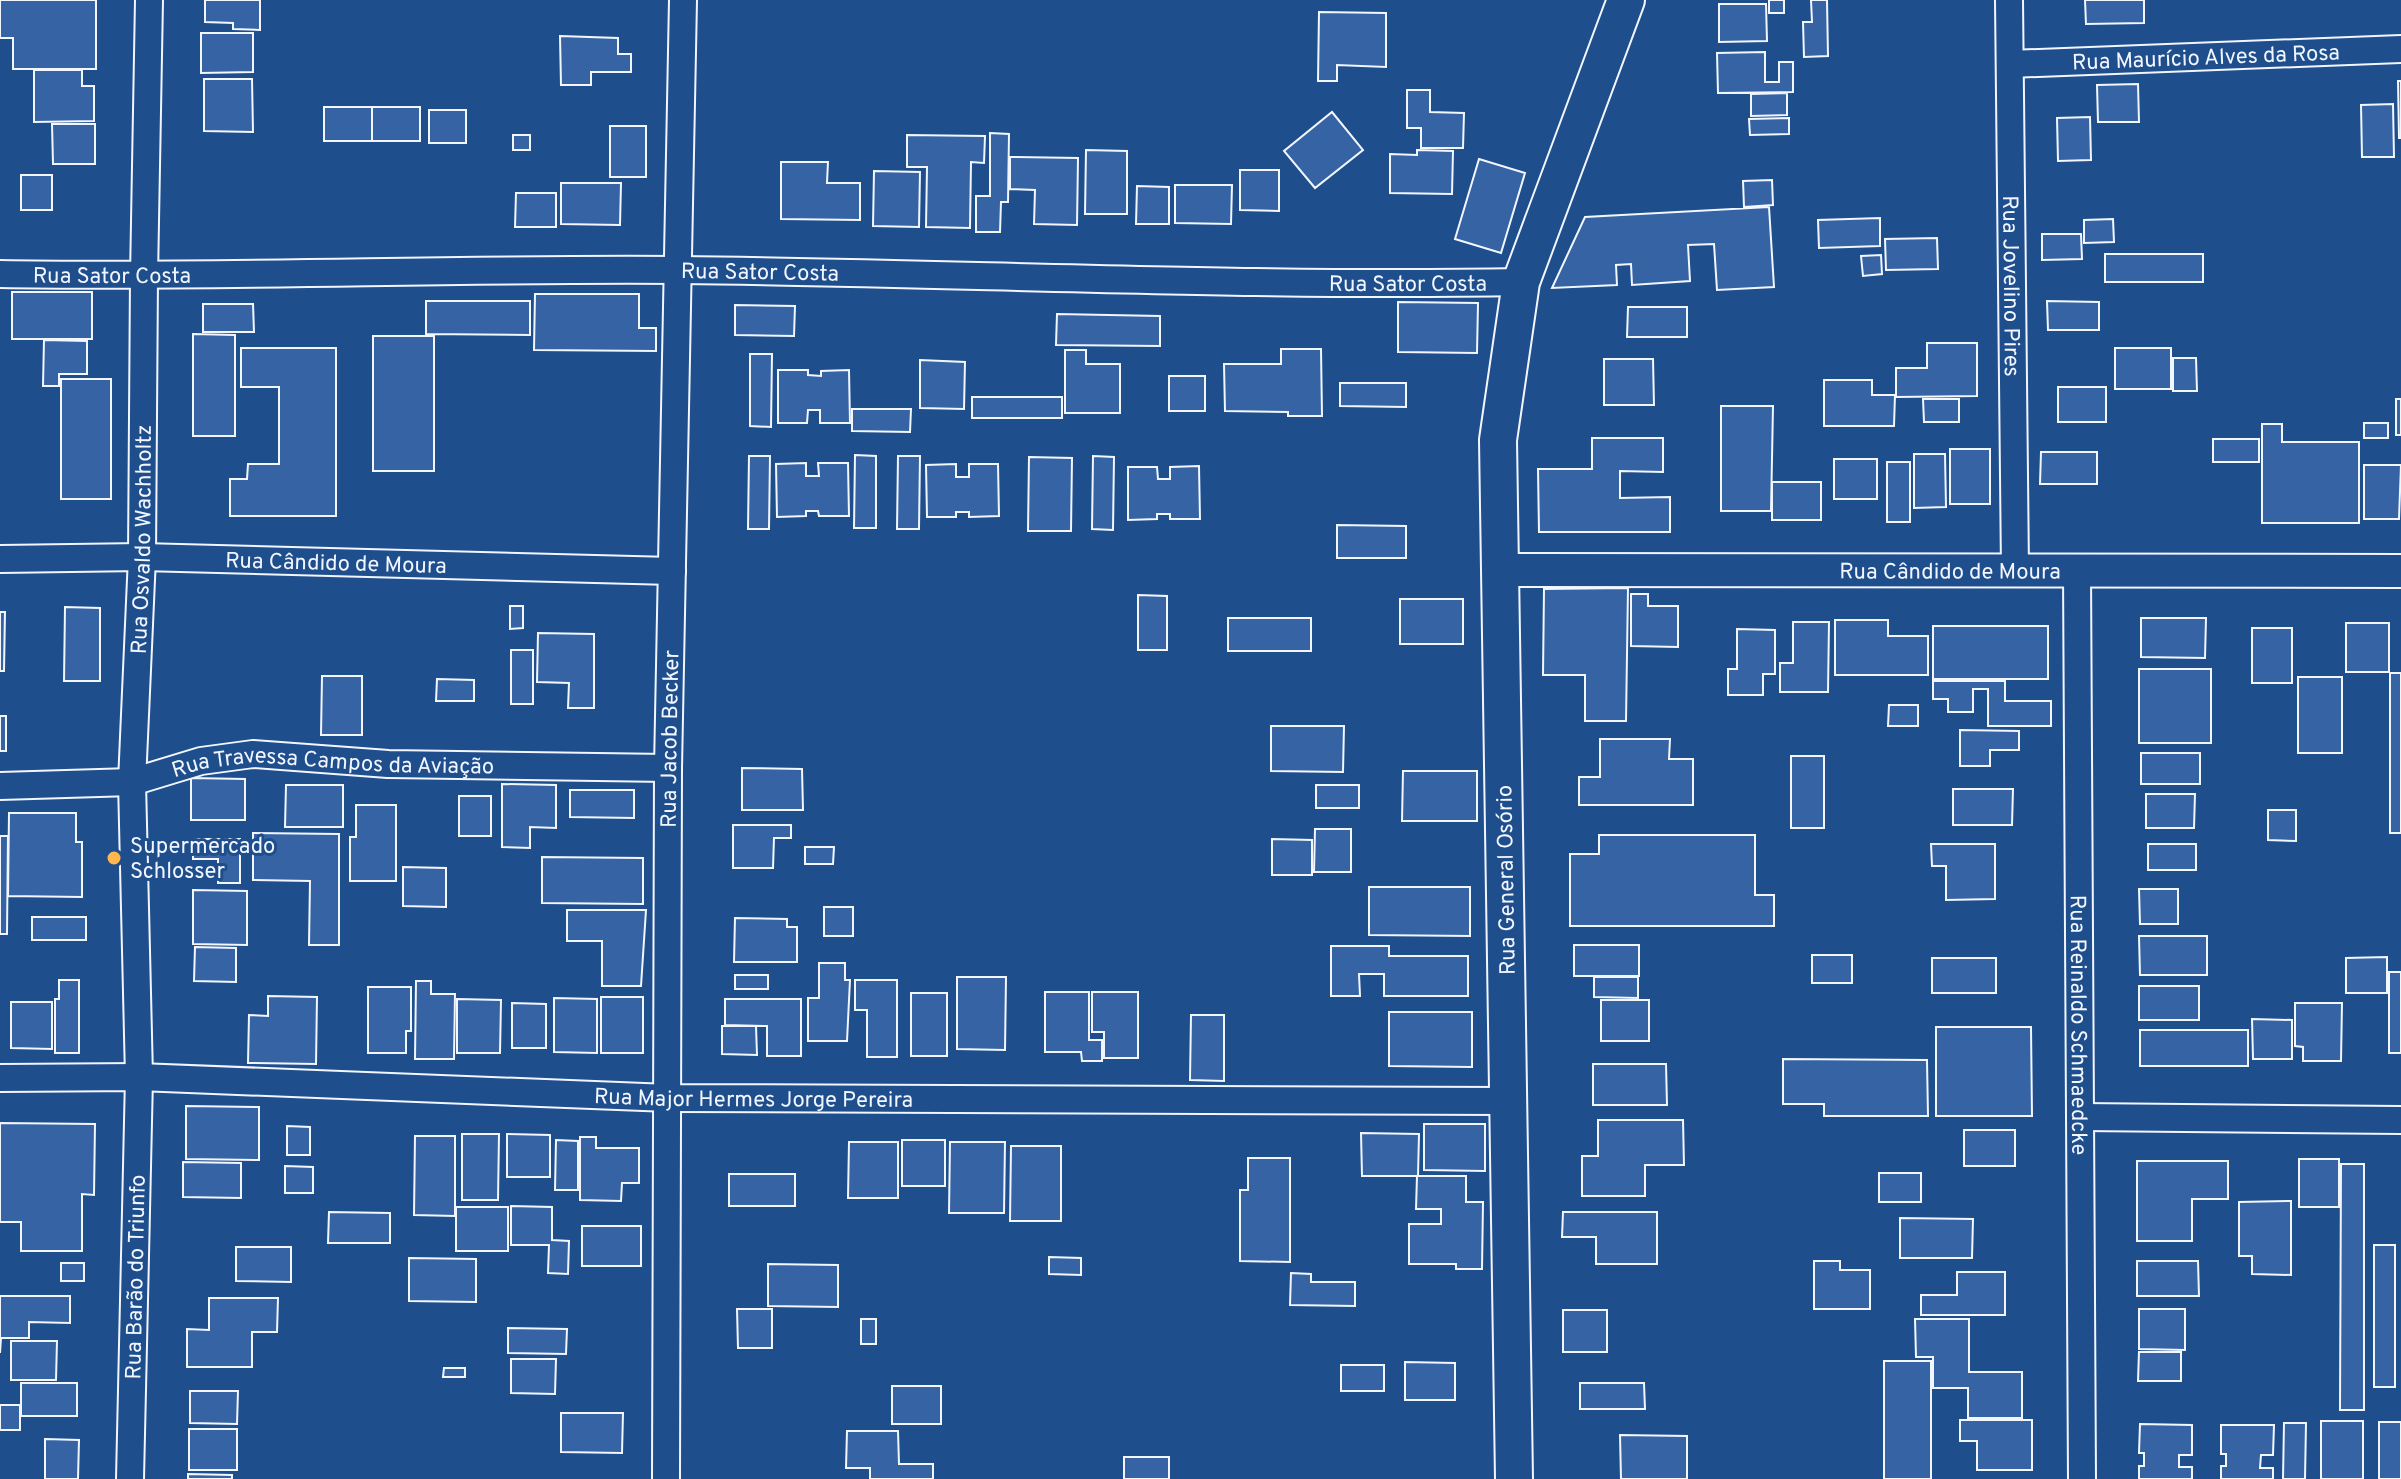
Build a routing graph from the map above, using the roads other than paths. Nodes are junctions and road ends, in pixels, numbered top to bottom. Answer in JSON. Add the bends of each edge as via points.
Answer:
{"nodes":[{"id":1,"x":149,"y":0,"type":"edge"},
{"id":2,"x":683,"y":0,"type":"edge"},
{"id":3,"x":1626,"y":0,"type":"edge"},
{"id":4,"x":2009,"y":0,"type":"edge"},
{"id":5,"x":2401,"y":49,"type":"edge"},
{"id":6,"x":2010,"y":64,"type":"junction"},
{"id":7,"x":678,"y":270,"type":"junction"},
{"id":8,"x":0,"y":274,"type":"edge"},
{"id":9,"x":144,"y":277,"type":"junction"},
{"id":10,"x":1521,"y":282,"type":"junction"},
{"id":11,"x":142,"y":557,"type":"junction"},
{"id":12,"x":0,"y":559,"type":"edge"},
{"id":13,"x":1500,"y":570,"type":"junction"},
{"id":14,"x":672,"y":571,"type":"junction"},
{"id":15,"x":2015,"y":571,"type":"junction"},
{"id":16,"x":2077,"y":571,"type":"junction"},
{"id":17,"x":2401,"y":571,"type":"edge"},
{"id":18,"x":668,"y":768,"type":"junction"},
{"id":19,"x":132,"y":782,"type":"junction"},
{"id":20,"x":0,"y":786,"type":"edge"},
{"id":21,"x":139,"y":1077,"type":"junction"},
{"id":22,"x":0,"y":1078,"type":"edge"},
{"id":23,"x":669,"y":1098,"type":"junction"},
{"id":24,"x":1508,"y":1101,"type":"junction"},
{"id":25,"x":2081,"y":1117,"type":"junction"},
{"id":26,"x":2401,"y":1120,"type":"edge"},
{"id":27,"x":130,"y":1479,"type":"edge"},
{"id":28,"x":666,"y":1479,"type":"edge"},
{"id":29,"x":1514,"y":1479,"type":"edge"},
{"id":30,"x":2082,"y":1479,"type":"edge"}],
"edges":[{"from":1,"to":9,"type":"street","name":"Rua Osvaldo Wachholtz"},
{"from":2,"to":7,"type":"street","name":"Rua Jacob Becker"},
{"from":3,"to":10,"type":"main road","name":"Rua General Osório"},
{"from":4,"to":6,"type":"street","name":"Rua Jovelino Pires"},
{"from":5,"to":6,"type":"street","name":"Rua Maurício Alves da Rosa"},
{"from":6,"to":15,"type":"street","name":"Rua Jovelino Pires"},
{"from":7,"to":9,"type":"street","name":"Rua Sator Costa"},
{"from":7,"to":10,"type":"street","name":"Rua Sator Costa","via":[[1231,283]]},
{"from":7,"to":14,"type":"street","name":"Rua Jacob Becker"},
{"from":8,"to":9,"type":"street","name":"Rua Sator Costa"},
{"from":9,"to":11,"type":"street","name":"Rua Osvaldo Wachholtz"},
{"from":10,"to":13,"type":"main road","name":"Rua General Osório","via":[[1498,440]]},
{"from":11,"to":12,"type":"street","name":"Rua Cândido de Moura"},
{"from":11,"to":14,"type":"street","name":"Rua Cândido de Moura"},
{"from":11,"to":19,"type":"street","name":"Rua Osvaldo Wachholtz"},
{"from":13,"to":15,"type":"street","name":"Rua Cândido de Moura"},
{"from":13,"to":24,"type":"main road","name":"Rua General Osório"},
{"from":14,"to":18,"type":"street","name":"Rua Jacob Becker"},
{"from":15,"to":16,"type":"street","name":"Rua Cândido de Moura"},
{"from":16,"to":17,"type":"street","name":"Rua Cândido de Moura"},
{"from":16,"to":25,"type":"street","name":"Rua Reinaldo Schmaedcke"},
{"from":18,"to":19,"type":"street","name":"Rua Travessa Campos da Aviação","via":[[388,764],[253,754],[201,761]]},
{"from":18,"to":23,"type":"street","name":"Rua Jacob Becker"},
{"from":19,"to":20,"type":"street","name":"Rua Travessa Campos da Aviação"},
{"from":19,"to":21,"type":"street","name":"Rua Osvaldo Wachholtz"},
{"from":21,"to":22,"type":"street","name":"Rua Major Hermes Jorge Pereira"},
{"from":21,"to":23,"type":"street","name":"Rua Major Hermes Jorge Pereira"},
{"from":21,"to":27,"type":"street","name":"Rua Barão do Triunfo"},
{"from":23,"to":24,"type":"street","name":"Rua Major Hermes Jorge Pereira"},
{"from":23,"to":28,"type":"street","name":"Rua Jacob Becker"},
{"from":24,"to":29,"type":"main road","name":"Rua General Osório"},
{"from":25,"to":26,"type":"street"},
{"from":25,"to":30,"type":"street","name":"Rua Reinaldo Schmaedcke"}]}
